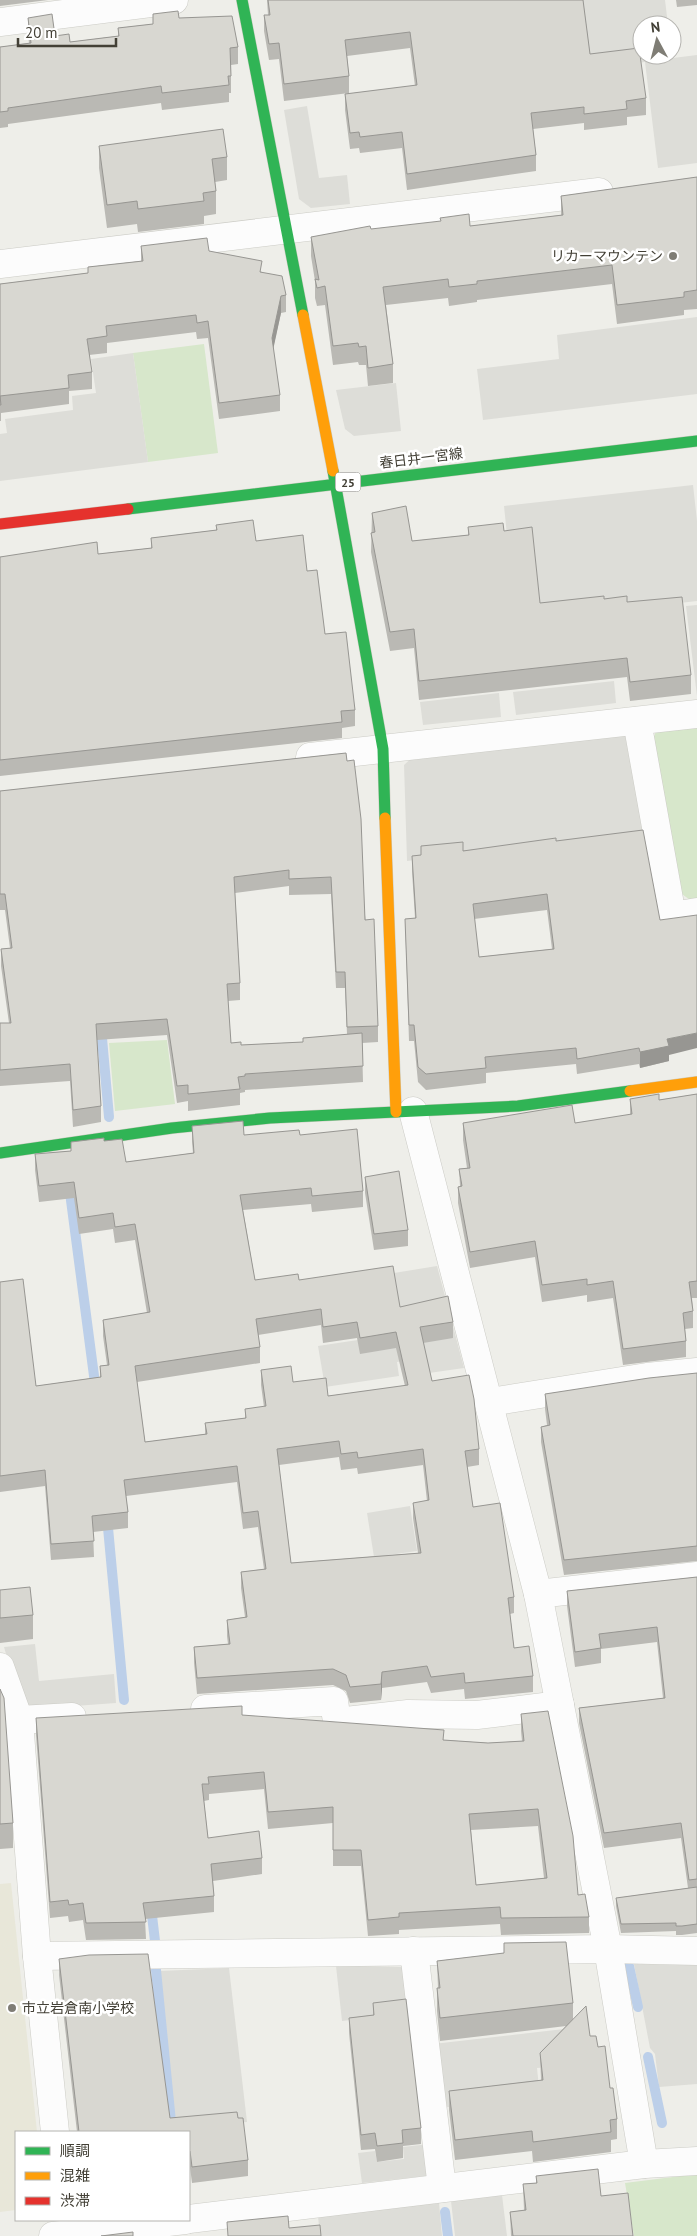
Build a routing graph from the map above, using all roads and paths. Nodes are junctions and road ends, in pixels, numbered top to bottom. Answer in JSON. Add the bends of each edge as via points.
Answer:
{"nodes":[{"id":1,"x":174,"y":0,"type":"edge"},
{"id":2,"x":242,"y":0,"type":"edge"},
{"id":3,"x":0,"y":22,"type":"edge"},
{"id":4,"x":627,"y":189,"type":"edge"},
{"id":5,"x":286,"y":230,"type":"junction"},
{"id":6,"x":0,"y":264,"type":"edge"},
{"id":7,"x":697,"y":441,"type":"edge"},
{"id":8,"x":335,"y":483,"type":"junction"},
{"id":9,"x":0,"y":524,"type":"edge"},
{"id":10,"x":697,"y":714,"type":"edge"},
{"id":11,"x":637,"y":721,"type":"junction"},
{"id":12,"x":383,"y":749,"type":"junction"},
{"id":13,"x":285,"y":760,"type":"edge"},
{"id":14,"x":697,"y":912,"type":"edge"},
{"id":15,"x":697,"y":1082,"type":"edge"},
{"id":16,"x":405,"y":1112,"type":"junction"},
{"id":17,"x":0,"y":1153,"type":"edge"},
{"id":18,"x":697,"y":1372,"type":"edge"},
{"id":19,"x":490,"y":1402,"type":"junction"},
{"id":20,"x":697,"y":1576,"type":"edge"},
{"id":21,"x":538,"y":1594,"type":"junction"},
{"id":22,"x":0,"y":1667,"type":"edge"},
{"id":23,"x":560,"y":1705,"type":"junction"},
{"id":24,"x":179,"y":1710,"type":"edge"},
{"id":25,"x":93,"y":1715,"type":"edge"},
{"id":26,"x":19,"y":1720,"type":"junction"},
{"id":27,"x":608,"y":1949,"type":"junction"},
{"id":28,"x":414,"y":1951,"type":"junction"},
{"id":29,"x":697,"y":1951,"type":"edge"},
{"id":30,"x":38,"y":1956,"type":"junction"},
{"id":31,"x":55,"y":2131,"type":"edge"},
{"id":32,"x":697,"y":2161,"type":"edge"},
{"id":33,"x":644,"y":2164,"type":"junction"},
{"id":34,"x":442,"y":2188,"type":"junction"},
{"id":35,"x":200,"y":2223,"type":"edge"},
{"id":36,"x":60,"y":2230,"type":"edge"}],
"edges":[{"from":1,"to":3,"type":"street"},
{"from":2,"to":5,"type":"street"},
{"from":4,"to":5,"type":"street"},
{"from":5,"to":6,"type":"street"},
{"from":5,"to":8,"type":"street"},
{"from":7,"to":8,"type":"street","name":"春日井一宮線","number":"25"},
{"from":8,"to":9,"type":"street","name":"春日井一宮線","number":"25"},
{"from":8,"to":12,"type":"street"},
{"from":10,"to":11,"type":"street"},
{"from":11,"to":12,"type":"street"},
{"from":11,"to":14,"type":"street","via":[[672,916]]},
{"from":12,"to":13,"type":"street"},
{"from":12,"to":16,"type":"street"},
{"from":15,"to":16,"type":"street","via":[[518,1106]]},
{"from":16,"to":17,"type":"street","via":[[270,1118],[172,1128]]},
{"from":16,"to":19,"type":"street"},
{"from":18,"to":19,"type":"street"},
{"from":19,"to":21,"type":"street"},
{"from":20,"to":21,"type":"street"},
{"from":21,"to":23,"type":"street"},
{"from":22,"to":26,"type":"street"},
{"from":23,"to":24,"type":"street","via":[[478,1715],[408,1714],[337,1722],[334,1702]]},
{"from":23,"to":27,"type":"street"},
{"from":25,"to":26,"type":"street"},
{"from":26,"to":30,"type":"street"},
{"from":27,"to":28,"type":"street"},
{"from":27,"to":29,"type":"street"},
{"from":27,"to":33,"type":"street"},
{"from":28,"to":30,"type":"street"},
{"from":28,"to":34,"type":"street"},
{"from":30,"to":31,"type":"street"},
{"from":32,"to":33,"type":"street"},
{"from":33,"to":34,"type":"street"},
{"from":34,"to":35,"type":"street"},
{"from":35,"to":36,"type":"street"}]}
